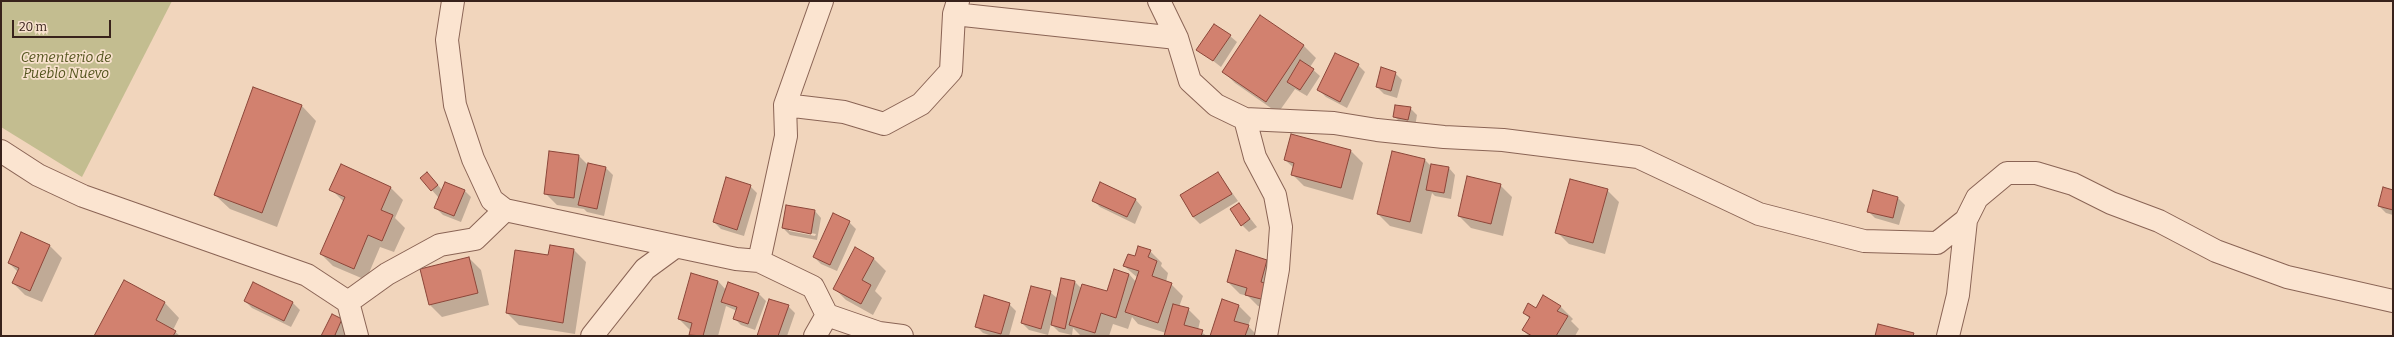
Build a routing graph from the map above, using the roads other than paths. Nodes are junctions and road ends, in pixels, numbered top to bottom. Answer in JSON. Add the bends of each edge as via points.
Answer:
{"nodes":[{"id":1,"x":453,"y":1,"type":"edge"},
{"id":2,"x":822,"y":1,"type":"edge"},
{"id":3,"x":1159,"y":1,"type":"edge"},
{"id":4,"x":956,"y":8,"type":"edge"},
{"id":5,"x":1177,"y":38,"type":"junction"},
{"id":6,"x":785,"y":105,"type":"junction"},
{"id":7,"x":1245,"y":119,"type":"junction"},
{"id":8,"x":1,"y":151,"type":"edge"},
{"id":9,"x":506,"y":210,"type":"junction"},
{"id":10,"x":1966,"y":220,"type":"junction"},
{"id":11,"x":675,"y":247,"type":"junction"},
{"id":12,"x":759,"y":261,"type":"junction"},
{"id":13,"x":2393,"y":301,"type":"edge"},
{"id":14,"x":348,"y":302,"type":"junction"},
{"id":15,"x":827,"y":315,"type":"junction"},
{"id":16,"x":357,"y":336,"type":"edge"},
{"id":17,"x":592,"y":336,"type":"edge"},
{"id":18,"x":814,"y":336,"type":"edge"},
{"id":19,"x":902,"y":336,"type":"edge"},
{"id":20,"x":1266,"y":336,"type":"edge"},
{"id":21,"x":1948,"y":336,"type":"edge"}],
"edges":[{"from":1,"to":9,"type":"street","via":[[447,40],[455,105],[473,159],[492,200]]},
{"from":2,"to":6,"type":"street"},
{"from":3,"to":5,"type":"street"},
{"from":4,"to":5,"type":"street"},
{"from":4,"to":6,"type":"street","via":[[951,71],[921,104],[909,111],[884,124],[844,112]]},
{"from":5,"to":7,"type":"street","via":[[1190,81],[1216,105]]},
{"from":6,"to":12,"type":"street","via":[[786,136]]},
{"from":7,"to":10,"type":"street","via":[[1334,123],[1377,130],[1503,140],[1638,157],[1759,214],[1864,240],[1937,243]]},
{"from":7,"to":20,"type":"street","via":[[1255,157],[1275,195],[1281,227],[1278,269]]},
{"from":8,"to":14,"type":"street","via":[[38,175],[83,196],[307,275]]},
{"from":9,"to":11,"type":"street"},
{"from":9,"to":14,"type":"street","via":[[475,239],[440,245],[387,274]]},
{"from":10,"to":13,"type":"street","via":[[1977,198],[2007,173],[2036,173],[2073,184],[2110,203],[2159,221],[2216,251],[2287,277]]},
{"from":10,"to":21,"type":"street","via":[[1958,295]]},
{"from":11,"to":12,"type":"street"},
{"from":11,"to":17,"type":"street","via":[[645,269]]},
{"from":12,"to":15,"type":"street","via":[[813,287]]},
{"from":14,"to":16,"type":"street"},
{"from":15,"to":18,"type":"street"},
{"from":15,"to":19,"type":"street","via":[[879,332]]}]}
